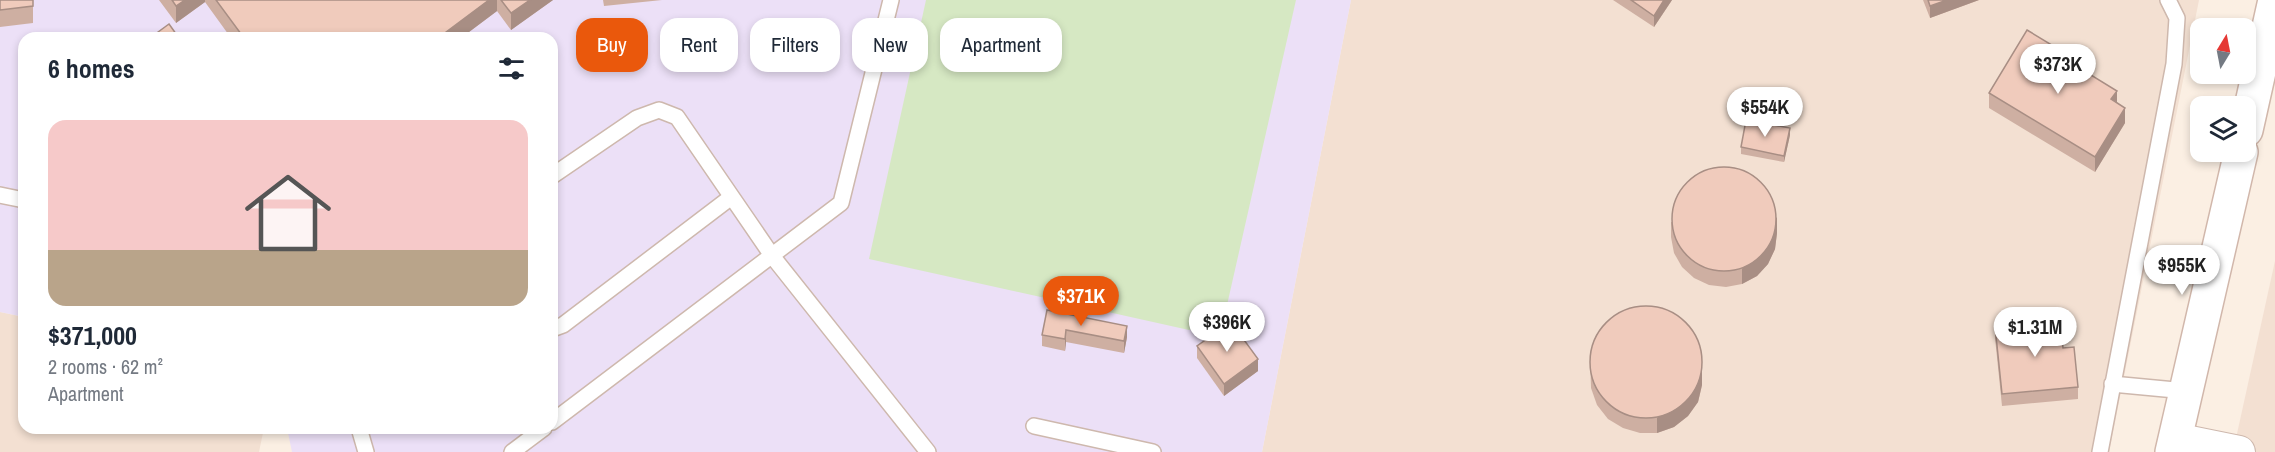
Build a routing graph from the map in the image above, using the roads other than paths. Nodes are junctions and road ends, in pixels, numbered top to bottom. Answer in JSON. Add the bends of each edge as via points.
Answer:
{"nodes":[{"id":1,"x":891,"y":0,"type":"edge"},
{"id":2,"x":2168,"y":0,"type":"edge"},
{"id":3,"x":2275,"y":0,"type":"edge"},
{"id":4,"x":2254,"y":96,"type":"edge"},
{"id":5,"x":2239,"y":162,"type":"edge"},
{"id":6,"x":558,"y":172,"type":"edge"},
{"id":7,"x":0,"y":195,"type":"edge"},
{"id":8,"x":730,"y":198,"type":"junction"},
{"id":9,"x":18,"y":199,"type":"edge"},
{"id":10,"x":773,"y":256,"type":"junction"},
{"id":11,"x":558,"y":327,"type":"edge"},
{"id":12,"x":2112,"y":384,"type":"junction"},
{"id":13,"x":2186,"y":391,"type":"junction"},
{"id":14,"x":558,"y":417,"type":"edge"},
{"id":15,"x":1034,"y":426,"type":"dead end"},
{"id":16,"x":361,"y":434,"type":"edge"},
{"id":17,"x":536,"y":434,"type":"edge"},
{"id":18,"x":2174,"y":446,"type":"edge"},
{"id":19,"x":366,"y":452,"type":"edge"},
{"id":20,"x":512,"y":452,"type":"edge"},
{"id":21,"x":928,"y":452,"type":"edge"},
{"id":22,"x":1153,"y":452,"type":"edge"},
{"id":23,"x":2100,"y":452,"type":"edge"},
{"id":24,"x":2239,"y":452,"type":"edge"}],
"edges":[{"from":1,"to":10,"type":"lane","via":[[841,203]]},
{"from":2,"to":12,"type":"lane","via":[[2177,18],[2174,64]]},
{"from":3,"to":4,"type":"main road"},
{"from":5,"to":13,"type":"main road"},
{"from":6,"to":8,"type":"lane","via":[[637,118],[660,110],[677,117]]},
{"from":7,"to":9,"type":"lane"},
{"from":8,"to":10,"type":"lane"},
{"from":8,"to":11,"type":"lane"},
{"from":10,"to":14,"type":"lane"},
{"from":10,"to":21,"type":"lane"},
{"from":12,"to":13,"type":"lane"},
{"from":12,"to":23,"type":"lane"},
{"from":13,"to":18,"type":"main road"},
{"from":15,"to":22,"type":"lane"},
{"from":16,"to":19,"type":"lane"},
{"from":17,"to":20,"type":"lane"},
{"from":18,"to":24,"type":"street"}]}
